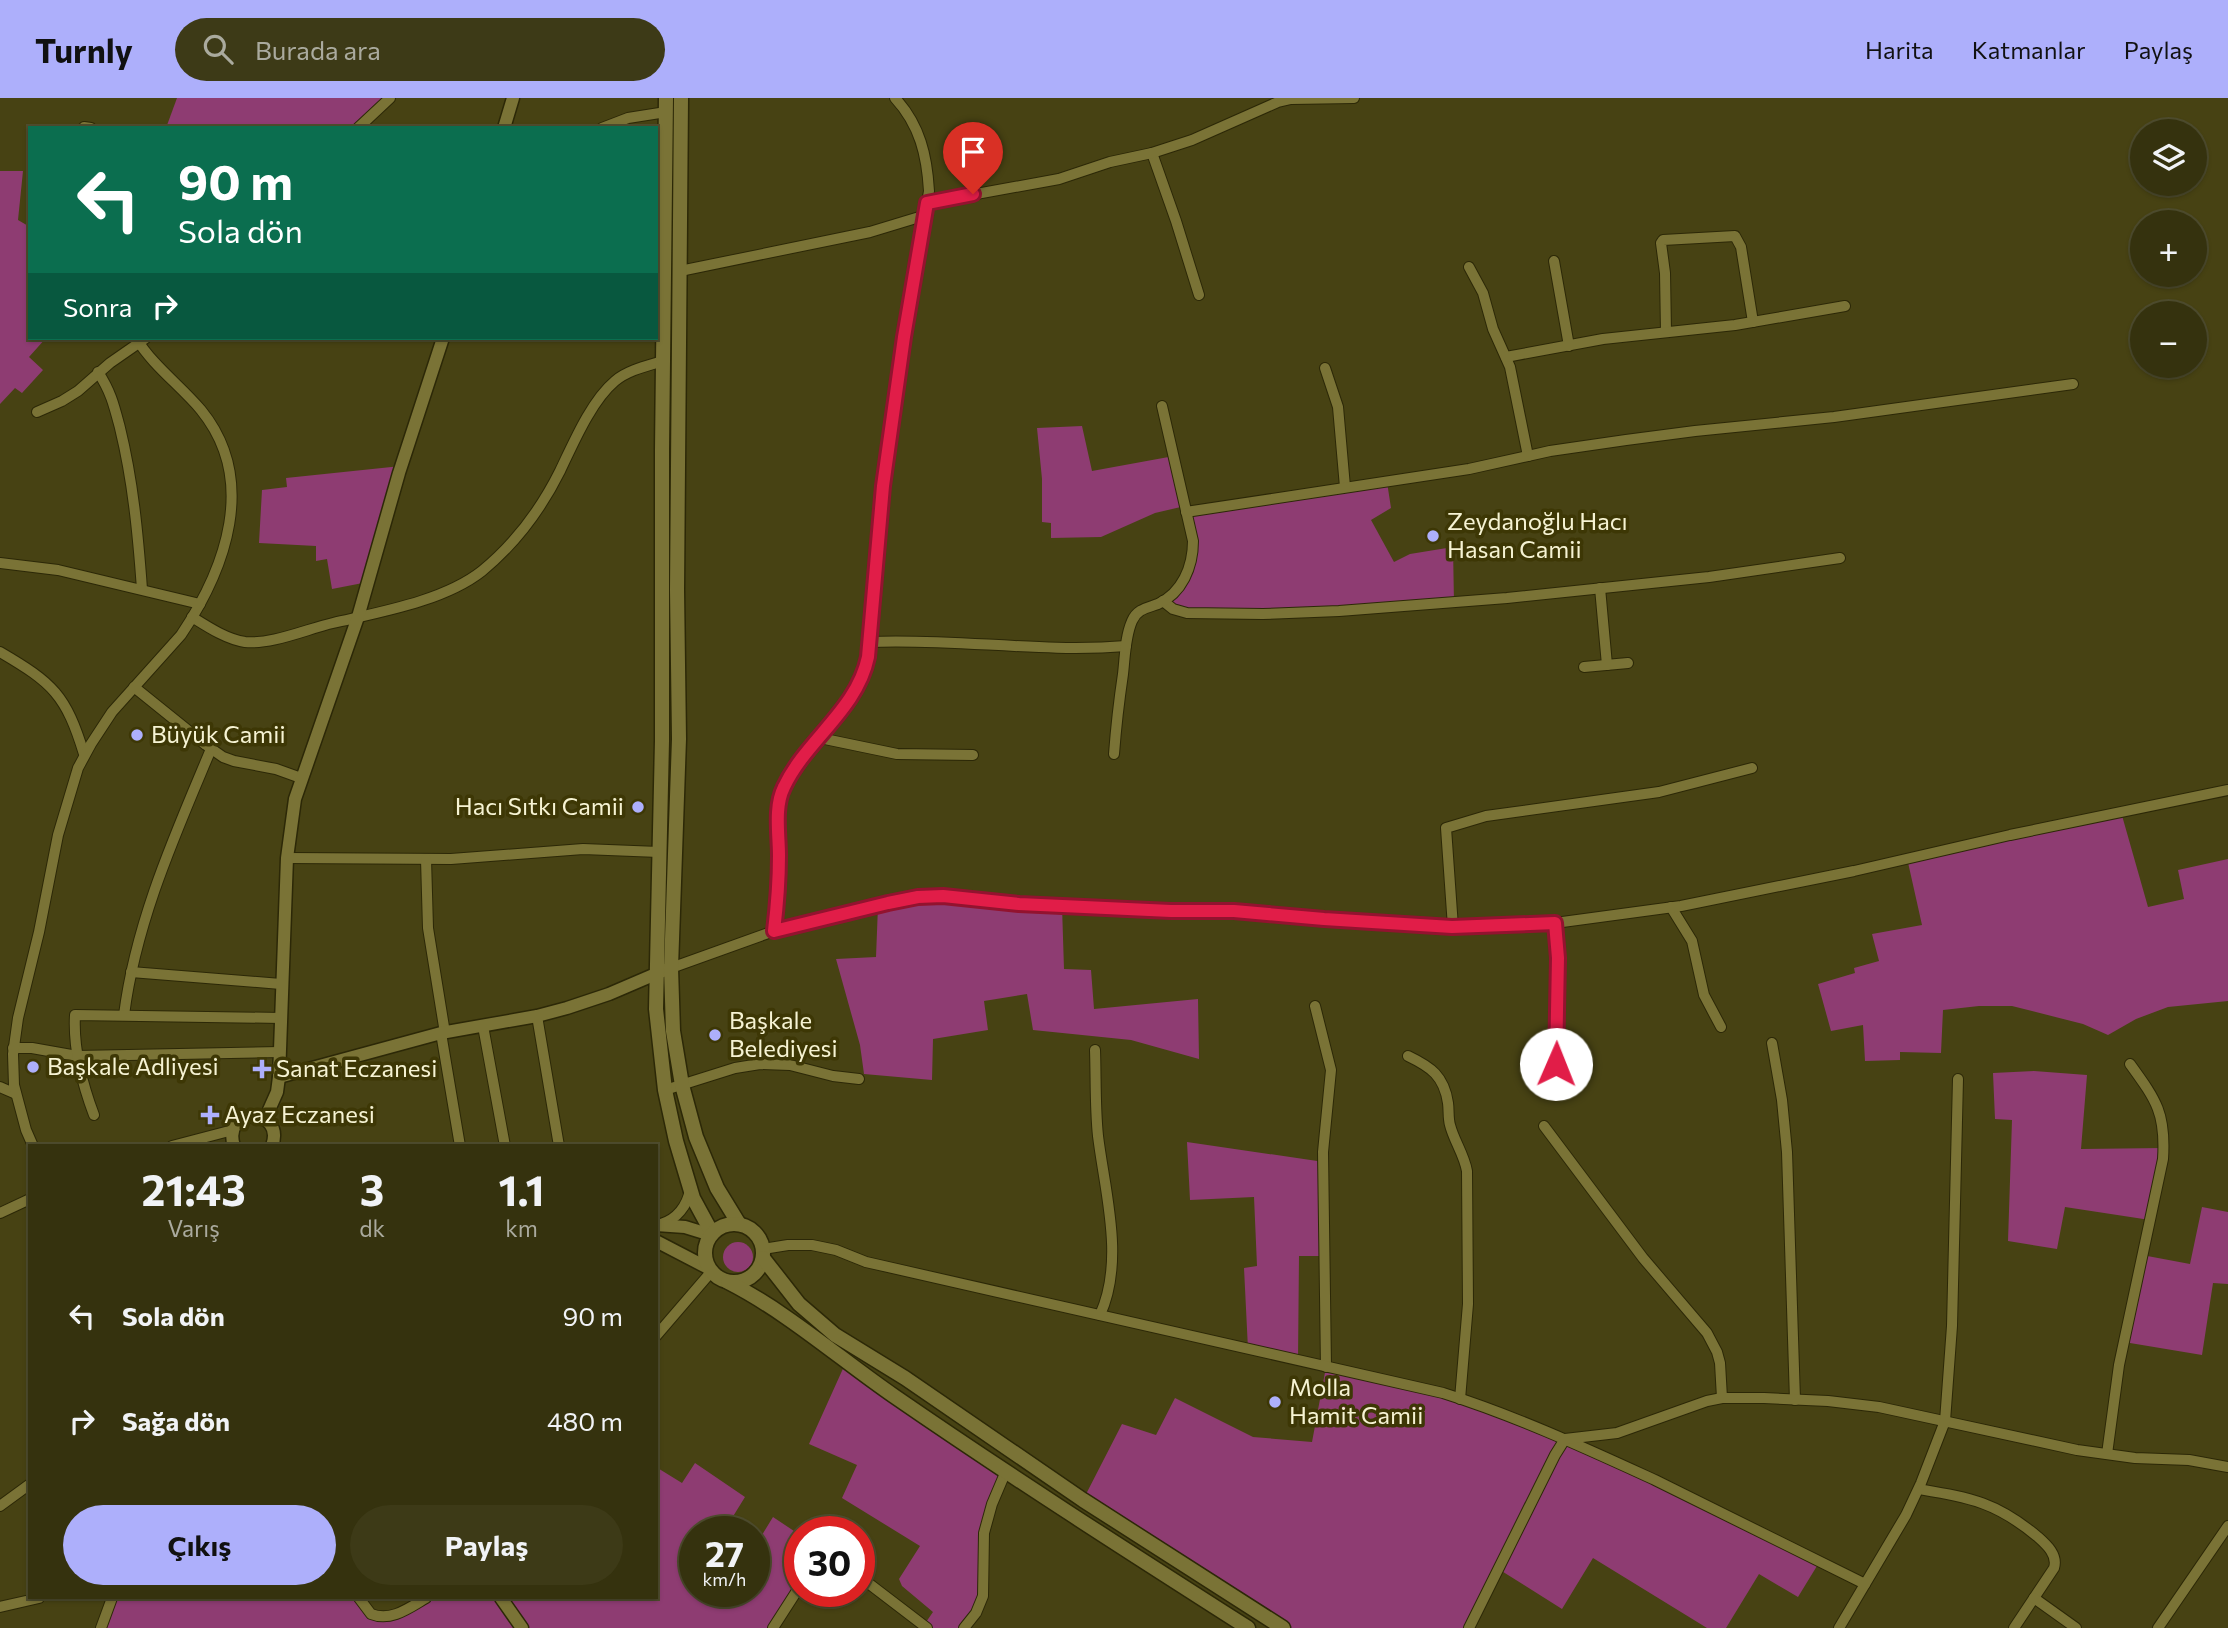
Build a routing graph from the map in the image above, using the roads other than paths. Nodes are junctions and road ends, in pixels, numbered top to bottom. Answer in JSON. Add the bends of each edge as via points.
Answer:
{"nodes":[{"id":1,"x":390,"y":98,"type":"edge"},
{"id":2,"x":513,"y":98,"type":"edge"},
{"id":3,"x":681,"y":98,"type":"edge"},
{"id":4,"x":895,"y":98,"type":"edge"},
{"id":5,"x":1354,"y":98,"type":"edge"},
{"id":6,"x":666,"y":105,"type":"edge"},
{"id":7,"x":360,"y":126,"type":"edge"},
{"id":8,"x":505,"y":126,"type":"edge"},
{"id":9,"x":607,"y":126,"type":"edge"},
{"id":10,"x":1152,"y":153,"type":"junction"},
{"id":11,"x":927,"y":203,"type":"junction"},
{"id":12,"x":926,"y":215,"type":"junction"},
{"id":13,"x":1555,"y":261,"type":"dead end"},
{"id":14,"x":1469,"y":267,"type":"dead end"},
{"id":15,"x":680,"y":271,"type":"junction"},
{"id":16,"x":1199,"y":295,"type":"dead end"},
{"id":17,"x":1845,"y":306,"type":"dead end"},
{"id":18,"x":1753,"y":322,"type":"junction"},
{"id":19,"x":1666,"y":332,"type":"junction"},
{"id":20,"x":139,"y":340,"type":"edge"},
{"id":21,"x":141,"y":340,"type":"edge"},
{"id":22,"x":442,"y":340,"type":"edge"},
{"id":23,"x":1569,"y":345,"type":"junction"},
{"id":24,"x":1506,"y":357,"type":"junction"},
{"id":25,"x":663,"y":361,"type":"junction"},
{"id":26,"x":1325,"y":368,"type":"dead end"},
{"id":27,"x":98,"y":372,"type":"junction"},
{"id":28,"x":2073,"y":384,"type":"dead end"},
{"id":29,"x":1162,"y":406,"type":"dead end"},
{"id":30,"x":37,"y":412,"type":"dead end"},
{"id":31,"x":1528,"y":456,"type":"junction"},
{"id":32,"x":1345,"y":488,"type":"junction"},
{"id":33,"x":1186,"y":512,"type":"junction"},
{"id":34,"x":1840,"y":558,"type":"dead end"},
{"id":35,"x":0,"y":563,"type":"edge"},
{"id":36,"x":1600,"y":588,"type":"junction"},
{"id":37,"x":142,"y":589,"type":"junction"},
{"id":38,"x":1163,"y":601,"type":"junction"},
{"id":39,"x":200,"y":604,"type":"junction"},
{"id":40,"x":192,"y":617,"type":"junction"},
{"id":41,"x":358,"y":617,"type":"junction"},
{"id":42,"x":869,"y":642,"type":"junction"},
{"id":43,"x":1126,"y":646,"type":"junction"},
{"id":44,"x":0,"y":652,"type":"edge"},
{"id":45,"x":1628,"y":663,"type":"dead end"},
{"id":46,"x":1607,"y":665,"type":"junction"},
{"id":47,"x":1584,"y":667,"type":"dead end"},
{"id":48,"x":135,"y":687,"type":"junction"},
{"id":49,"x":820,"y":738,"type":"junction"},
{"id":50,"x":211,"y":749,"type":"junction"},
{"id":51,"x":85,"y":754,"type":"junction"},
{"id":52,"x":1114,"y":754,"type":"dead end"},
{"id":53,"x":973,"y":755,"type":"dead end"},
{"id":54,"x":1752,"y":768,"type":"dead end"},
{"id":55,"x":301,"y":778,"type":"junction"},
{"id":56,"x":2228,"y":790,"type":"edge"},
{"id":57,"x":659,"y":852,"type":"junction"},
{"id":58,"x":287,"y":858,"type":"junction"},
{"id":59,"x":426,"y":859,"type":"junction"},
{"id":60,"x":1671,"y":907,"type":"junction"},
{"id":61,"x":1555,"y":923,"type":"junction"},
{"id":62,"x":1452,"y":927,"type":"junction"},
{"id":63,"x":774,"y":931,"type":"junction"},
{"id":64,"x":671,"y":968,"type":"junction"},
{"id":65,"x":131,"y":972,"type":"junction"},
{"id":66,"x":655,"y":975,"type":"junction"},
{"id":67,"x":282,"y":984,"type":"junction"},
{"id":68,"x":1315,"y":1006,"type":"dead end"},
{"id":69,"x":124,"y":1015,"type":"junction"},
{"id":70,"x":537,"y":1016,"type":"junction"},
{"id":71,"x":281,"y":1018,"type":"junction"},
{"id":72,"x":483,"y":1026,"type":"junction"},
{"id":73,"x":1721,"y":1027,"type":"dead end"},
{"id":74,"x":443,"y":1033,"type":"junction"},
{"id":75,"x":1772,"y":1043,"type":"dead end"},
{"id":76,"x":13,"y":1048,"type":"junction"},
{"id":77,"x":1095,"y":1050,"type":"dead end"},
{"id":78,"x":280,"y":1052,"type":"junction"},
{"id":79,"x":77,"y":1056,"type":"junction"},
{"id":80,"x":1408,"y":1056,"type":"dead end"},
{"id":81,"x":1556,"y":1064,"type":"dead end"},
{"id":82,"x":2130,"y":1064,"type":"dead end"},
{"id":83,"x":278,"y":1077,"type":"junction"},
{"id":84,"x":859,"y":1079,"type":"dead end"},
{"id":85,"x":1958,"y":1079,"type":"dead end"},
{"id":86,"x":682,"y":1085,"type":"junction"},
{"id":87,"x":0,"y":1087,"type":"edge"},
{"id":88,"x":665,"y":1090,"type":"junction"},
{"id":89,"x":16,"y":1094,"type":"junction"},
{"id":90,"x":93,"y":1115,"type":"dead end"},
{"id":91,"x":265,"y":1119,"type":"junction"},
{"id":92,"x":1544,"y":1126,"type":"dead end"},
{"id":93,"x":233,"y":1129,"type":"junction"},
{"id":94,"x":32,"y":1144,"type":"edge"},
{"id":95,"x":179,"y":1144,"type":"edge"},
{"id":96,"x":233,"y":1144,"type":"edge"},
{"id":97,"x":272,"y":1144,"type":"edge"},
{"id":98,"x":460,"y":1144,"type":"edge"},
{"id":99,"x":505,"y":1144,"type":"edge"},
{"id":100,"x":559,"y":1144,"type":"edge"},
{"id":101,"x":690,"y":1189,"type":"junction"},
{"id":102,"x":28,"y":1200,"type":"edge"},
{"id":103,"x":0,"y":1213,"type":"edge"},
{"id":104,"x":739,"y":1224,"type":"junction"},
{"id":105,"x":658,"y":1225,"type":"edge"},
{"id":106,"x":712,"y":1234,"type":"junction"},
{"id":107,"x":658,"y":1242,"type":"edge"},
{"id":108,"x":763,"y":1254,"type":"junction"},
{"id":109,"x":710,"y":1270,"type":"junction"},
{"id":110,"x":728,"y":1282,"type":"junction"},
{"id":111,"x":1100,"y":1315,"type":"junction"},
{"id":112,"x":658,"y":1334,"type":"edge"},
{"id":113,"x":1326,"y":1367,"type":"junction"},
{"id":114,"x":1722,"y":1398,"type":"junction"},
{"id":115,"x":1460,"y":1399,"type":"junction"},
{"id":116,"x":1795,"y":1400,"type":"junction"},
{"id":117,"x":1945,"y":1420,"type":"junction"},
{"id":118,"x":1566,"y":1439,"type":"junction"},
{"id":119,"x":2107,"y":1454,"type":"junction"},
{"id":120,"x":2228,"y":1467,"type":"edge"},
{"id":121,"x":1006,"y":1471,"type":"junction"},
{"id":122,"x":28,"y":1485,"type":"edge"},
{"id":123,"x":1919,"y":1489,"type":"junction"},
{"id":124,"x":0,"y":1506,"type":"edge"},
{"id":125,"x":2228,"y":1526,"type":"edge"},
{"id":126,"x":2224,"y":1540,"type":"edge"},
{"id":127,"x":1865,"y":1584,"type":"junction"},
{"id":128,"x":875,"y":1588,"type":"edge"},
{"id":129,"x":2034,"y":1598,"type":"junction"},
{"id":130,"x":35,"y":1599,"type":"edge"},
{"id":131,"x":112,"y":1599,"type":"edge"},
{"id":132,"x":360,"y":1599,"type":"edge"},
{"id":133,"x":424,"y":1599,"type":"edge"},
{"id":134,"x":502,"y":1599,"type":"edge"},
{"id":135,"x":0,"y":1607,"type":"edge"},
{"id":136,"x":786,"y":1607,"type":"edge"},
{"id":137,"x":102,"y":1628,"type":"edge"},
{"id":138,"x":523,"y":1628,"type":"edge"},
{"id":139,"x":773,"y":1628,"type":"edge"},
{"id":140,"x":927,"y":1628,"type":"edge"},
{"id":141,"x":964,"y":1628,"type":"edge"},
{"id":142,"x":1248,"y":1628,"type":"edge"},
{"id":143,"x":1283,"y":1628,"type":"edge"},
{"id":144,"x":1469,"y":1628,"type":"edge"},
{"id":145,"x":1839,"y":1628,"type":"edge"},
{"id":146,"x":2014,"y":1628,"type":"edge"},
{"id":147,"x":2076,"y":1628,"type":"edge"},
{"id":148,"x":2158,"y":1628,"type":"edge"}],
"edges":[{"from":1,"to":7,"type":"street"},
{"from":2,"to":8,"type":"street"},
{"from":3,"to":15,"type":"main road"},
{"from":4,"to":11,"type":"street","via":[[920,138],[928,173]]},
{"from":5,"to":10,"type":"street","via":[[1278,102]]},
{"from":6,"to":9,"type":"street"},
{"from":6,"to":25,"type":"main road"},
{"from":10,"to":11,"type":"street","via":[[1059,179]]},
{"from":10,"to":16,"type":"street"},
{"from":11,"to":12,"type":"street"},
{"from":12,"to":15,"type":"street","via":[[870,232]]},
{"from":12,"to":42,"type":"street","via":[[880,509]]},
{"from":13,"to":23,"type":"street"},
{"from":14,"to":24,"type":"street"},
{"from":15,"to":64,"type":"main road","via":[[679,739]]},
{"from":17,"to":18,"type":"street"},
{"from":18,"to":19,"type":"street"},
{"from":18,"to":19,"type":"street","via":[[1741,247],[1735,236],[1663,240]]},
{"from":19,"to":23,"type":"street"},
{"from":20,"to":27,"type":"street"},
{"from":21,"to":39,"type":"street","via":[[161,370],[208,419],[227,463],[230,529]]},
{"from":22,"to":41,"type":"street"},
{"from":23,"to":24,"type":"street"},
{"from":24,"to":31,"type":"street"},
{"from":25,"to":41,"type":"street","via":[[625,374],[608,387],[538,510],[480,573],[445,592]]},
{"from":25,"to":57,"type":"main road"},
{"from":26,"to":32,"type":"street","via":[[1338,407]]},
{"from":27,"to":30,"type":"street","via":[[70,397]]},
{"from":27,"to":37,"type":"street","via":[[113,399],[129,463]]},
{"from":28,"to":31,"type":"street"},
{"from":29,"to":33,"type":"street"},
{"from":31,"to":32,"type":"street"},
{"from":32,"to":33,"type":"street"},
{"from":33,"to":38,"type":"street","via":[[1192,559],[1185,579]]},
{"from":34,"to":36,"type":"street"},
{"from":35,"to":37,"type":"street","via":[[58,570]]},
{"from":36,"to":38,"type":"street","via":[[1413,606],[1263,614],[1187,613]]},
{"from":36,"to":46,"type":"street"},
{"from":37,"to":39,"type":"street"},
{"from":38,"to":43,"type":"street","via":[[1132,619]]},
{"from":39,"to":40,"type":"street"},
{"from":40,"to":41,"type":"street","via":[[245,642]]},
{"from":40,"to":48,"type":"street"},
{"from":41,"to":55,"type":"street"},
{"from":42,"to":43,"type":"street","via":[[1073,649]]},
{"from":42,"to":49,"type":"street","via":[[862,678]]},
{"from":43,"to":52,"type":"street"},
{"from":44,"to":51,"type":"street","via":[[54,689]]},
{"from":45,"to":46,"type":"street"},
{"from":46,"to":47,"type":"street"},
{"from":48,"to":50,"type":"street"},
{"from":48,"to":51,"type":"street"},
{"from":49,"to":53,"type":"street","via":[[897,754]]},
{"from":49,"to":63,"type":"street","via":[[792,772],[779,799]]},
{"from":50,"to":55,"type":"street","via":[[234,761]]},
{"from":50,"to":65,"type":"street","via":[[160,874]]},
{"from":51,"to":76,"type":"street","via":[[58,835]]},
{"from":54,"to":62,"type":"street","via":[[1659,792],[1486,816],[1446,828]]},
{"from":55,"to":58,"type":"street"},
{"from":56,"to":60,"type":"street"},
{"from":57,"to":59,"type":"street","via":[[583,849]]},
{"from":57,"to":66,"type":"main road"},
{"from":58,"to":59,"type":"street"},
{"from":58,"to":67,"type":"street"},
{"from":59,"to":74,"type":"street","via":[[428,928]]},
{"from":60,"to":61,"type":"street"},
{"from":60,"to":73,"type":"street","via":[[1692,941],[1704,995]]},
{"from":61,"to":62,"type":"street"},
{"from":61,"to":81,"type":"street"},
{"from":62,"to":63,"type":"street","via":[[943,896],[898,901]]},
{"from":63,"to":64,"type":"street"},
{"from":64,"to":66,"type":"street"},
{"from":64,"to":86,"type":"main road","via":[[673,1031]]},
{"from":65,"to":67,"type":"street"},
{"from":65,"to":69,"type":"street"},
{"from":66,"to":70,"type":"street","via":[[588,1002]]},
{"from":66,"to":88,"type":"main road"},
{"from":67,"to":71,"type":"street"},
{"from":68,"to":113,"type":"street","via":[[1331,1070],[1324,1152]]},
{"from":69,"to":71,"type":"street"},
{"from":69,"to":79,"type":"street","via":[[75,1015]]},
{"from":70,"to":72,"type":"street"},
{"from":70,"to":100,"type":"street"},
{"from":71,"to":78,"type":"street"},
{"from":72,"to":74,"type":"street"},
{"from":72,"to":99,"type":"street"},
{"from":74,"to":83,"type":"street"},
{"from":74,"to":98,"type":"street"},
{"from":75,"to":116,"type":"street","via":[[1787,1163]]},
{"from":76,"to":79,"type":"street"},
{"from":76,"to":89,"type":"street"},
{"from":77,"to":111,"type":"street","via":[[1098,1133],[1112,1258],[1109,1291]]},
{"from":78,"to":79,"type":"street"},
{"from":78,"to":83,"type":"street"},
{"from":79,"to":90,"type":"street"},
{"from":80,"to":115,"type":"street","via":[[1428,1066],[1441,1081],[1467,1171],[1468,1304]]},
{"from":82,"to":119,"type":"street","via":[[2159,1109],[2164,1145],[2119,1365]]},
{"from":83,"to":91,"type":"street"},
{"from":84,"to":86,"type":"street","via":[[790,1065],[760,1064]]},
{"from":85,"to":117,"type":"street"},
{"from":86,"to":88,"type":"street"},
{"from":86,"to":104,"type":"main road","via":[[709,1171]]},
{"from":87,"to":89,"type":"street"},
{"from":88,"to":101,"type":"main road"},
{"from":89,"to":94,"type":"street"},
{"from":91,"to":93,"type":"street","via":[[248,1116]]},
{"from":91,"to":97,"type":"street","via":[[273,1130]]},
{"from":92,"to":114,"type":"street","via":[[1713,1343],[1720,1363]]},
{"from":93,"to":95,"type":"street"},
{"from":93,"to":96,"type":"street"},
{"from":101,"to":105,"type":"street","via":[[681,1211]]},
{"from":101,"to":106,"type":"main road"},
{"from":102,"to":103,"type":"street"},
{"from":104,"to":106,"type":"main road","via":[[727,1224]]},
{"from":104,"to":108,"type":"main road","via":[[757,1234]]},
{"from":105,"to":106,"type":"street"},
{"from":106,"to":109,"type":"main road","via":[[705,1253]]},
{"from":107,"to":109,"type":"street"},
{"from":108,"to":110,"type":"main road","via":[[760,1268],[752,1276]]},
{"from":108,"to":111,"type":"street","via":[[803,1244],[823,1246],[866,1262]]},
{"from":108,"to":143,"type":"main road","via":[[799,1304],[835,1335]]},
{"from":109,"to":110,"type":"main road"},
{"from":109,"to":112,"type":"street"},
{"from":110,"to":121,"type":"main road"},
{"from":111,"to":113,"type":"street"},
{"from":113,"to":115,"type":"street"},
{"from":114,"to":116,"type":"street"},
{"from":114,"to":118,"type":"street","via":[[1692,1404],[1616,1433]]},
{"from":115,"to":118,"type":"street"},
{"from":116,"to":117,"type":"street","via":[[1879,1407]]},
{"from":117,"to":119,"type":"street"},
{"from":117,"to":123,"type":"street"},
{"from":118,"to":127,"type":"street"},
{"from":118,"to":144,"type":"street"},
{"from":119,"to":120,"type":"street"},
{"from":121,"to":141,"type":"street","via":[[984,1533],[982,1597]]},
{"from":121,"to":142,"type":"main road"},
{"from":122,"to":124,"type":"street"},
{"from":123,"to":127,"type":"street"},
{"from":123,"to":129,"type":"street","via":[[1988,1504],[2044,1543],[2056,1563]]},
{"from":125,"to":126,"type":"street"},
{"from":126,"to":148,"type":"street"},
{"from":127,"to":145,"type":"street"},
{"from":128,"to":140,"type":"street"},
{"from":129,"to":146,"type":"street"},
{"from":129,"to":147,"type":"street"},
{"from":130,"to":135,"type":"street"},
{"from":131,"to":137,"type":"street"},
{"from":132,"to":133,"type":"street","via":[[371,1614],[386,1617]]},
{"from":134,"to":138,"type":"street"},
{"from":136,"to":139,"type":"street"}]}
